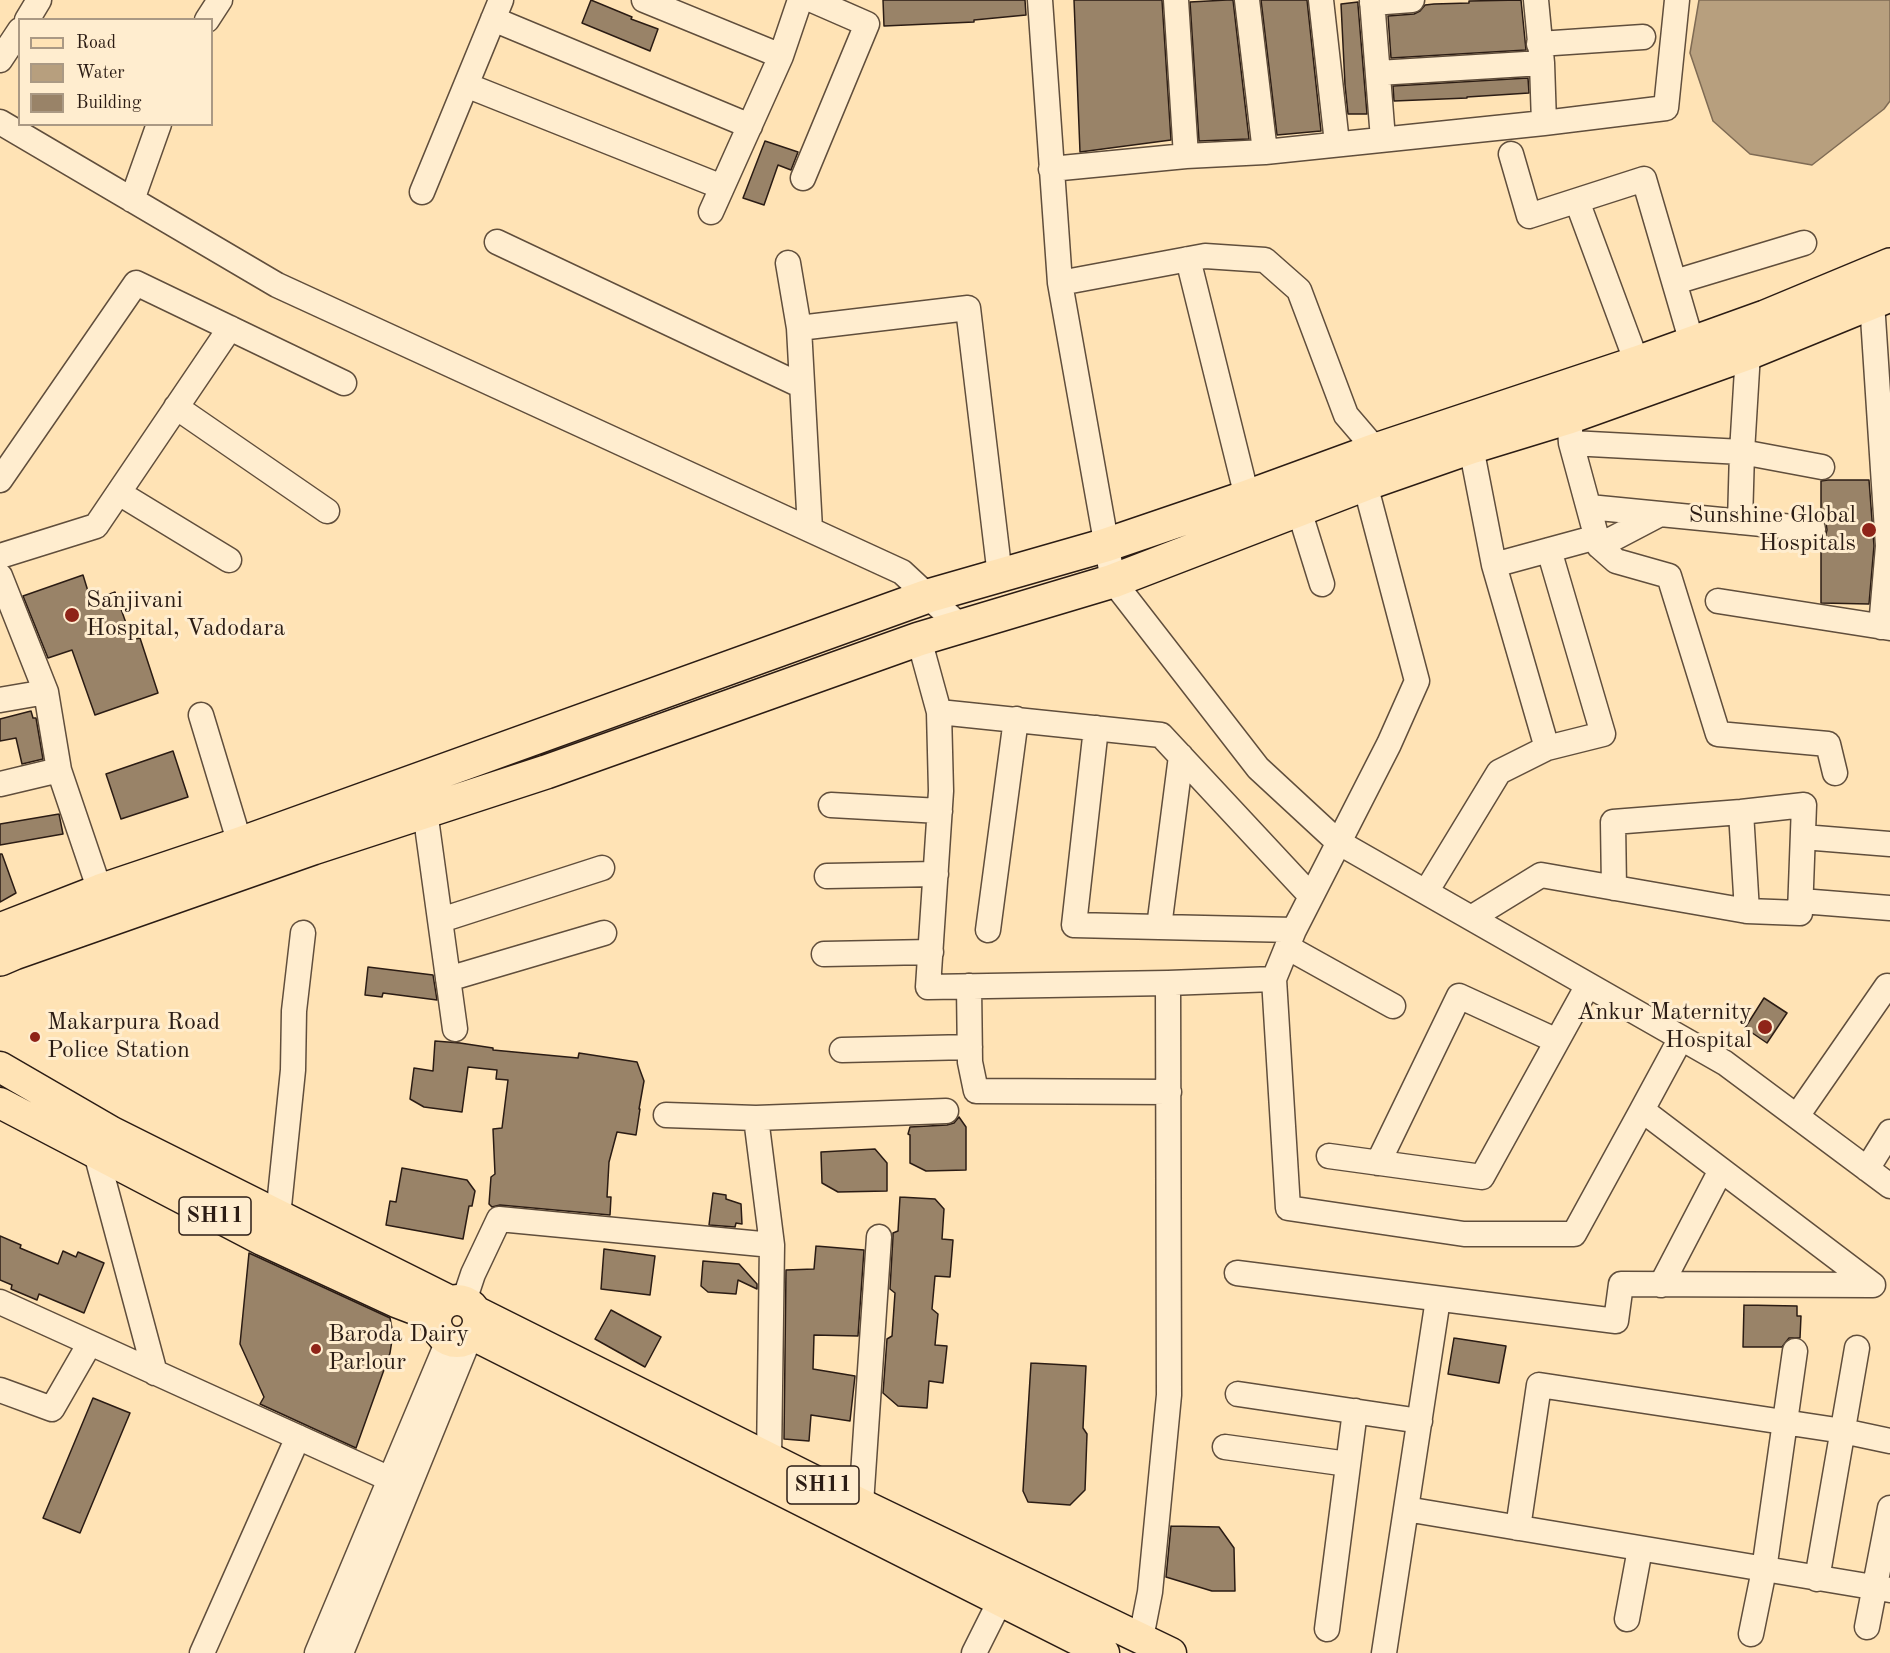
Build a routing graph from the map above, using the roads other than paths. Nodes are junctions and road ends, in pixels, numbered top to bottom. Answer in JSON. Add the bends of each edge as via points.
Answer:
{"nodes":[{"id":1,"x":39,"y":0,"type":"edge"},
{"id":2,"x":644,"y":0,"type":"edge"},
{"id":3,"x":800,"y":0,"type":"edge"},
{"id":4,"x":812,"y":0,"type":"edge"},
{"id":5,"x":1040,"y":0,"type":"edge"},
{"id":6,"x":1176,"y":0,"type":"edge"},
{"id":7,"x":1247,"y":0,"type":"edge"},
{"id":8,"x":1321,"y":0,"type":"edge"},
{"id":9,"x":1412,"y":0,"type":"edge"},
{"id":10,"x":1536,"y":0,"type":"edge"},
{"id":11,"x":1677,"y":0,"type":"edge"},
{"id":12,"x":1372,"y":2,"type":"edge"},
{"id":13,"x":497,"y":10,"type":"edge"},
{"id":14,"x":28,"y":18,"type":"edge"},
{"id":15,"x":18,"y":33,"type":"edge"},
{"id":16,"x":1643,"y":37,"type":"dead end"},
{"id":17,"x":1540,"y":53,"type":"junction"},
{"id":18,"x":781,"y":56,"type":"junction"},
{"id":19,"x":0,"y":60,"type":"edge"},
{"id":20,"x":1378,"y":73,"type":"junction"},
{"id":21,"x":466,"y":85,"type":"junction"},
{"id":22,"x":0,"y":122,"type":"edge"},
{"id":23,"x":1544,"y":123,"type":"junction"},
{"id":24,"x":158,"y":126,"type":"edge"},
{"id":25,"x":750,"y":126,"type":"junction"},
{"id":26,"x":1383,"y":139,"type":"junction"},
{"id":27,"x":1337,"y":143,"type":"junction"},
{"id":28,"x":1264,"y":152,"type":"junction"},
{"id":29,"x":1511,"y":154,"type":"dead end"},
{"id":30,"x":1186,"y":156,"type":"junction"},
{"id":31,"x":1051,"y":169,"type":"junction"},
{"id":32,"x":803,"y":178,"type":"dead end"},
{"id":33,"x":722,"y":187,"type":"junction"},
{"id":34,"x":422,"y":192,"type":"dead end"},
{"id":35,"x":132,"y":200,"type":"junction"},
{"id":36,"x":1577,"y":201,"type":"junction"},
{"id":37,"x":711,"y":212,"type":"dead end"},
{"id":38,"x":497,"y":242,"type":"dead end"},
{"id":39,"x":1804,"y":243,"type":"dead end"},
{"id":40,"x":1188,"y":259,"type":"junction"},
{"id":41,"x":788,"y":263,"type":"dead end"},
{"id":42,"x":1890,"y":265,"type":"edge"},
{"id":43,"x":1675,"y":282,"type":"junction"},
{"id":44,"x":1060,"y":283,"type":"junction"},
{"id":45,"x":1881,"y":299,"type":"edge"},
{"id":46,"x":230,"y":328,"type":"junction"},
{"id":47,"x":799,"y":328,"type":"junction"},
{"id":48,"x":1692,"y":343,"type":"junction"},
{"id":49,"x":1748,"y":353,"type":"junction"},
{"id":50,"x":1637,"y":363,"type":"junction"},
{"id":51,"x":344,"y":383,"type":"dead end"},
{"id":52,"x":802,"y":386,"type":"junction"},
{"id":53,"x":176,"y":407,"type":"junction"},
{"id":54,"x":1570,"y":430,"type":"junction"},
{"id":55,"x":1470,"y":447,"type":"junction"},
{"id":56,"x":1376,"y":450,"type":"junction"},
{"id":57,"x":1742,"y":452,"type":"junction"},
{"id":58,"x":1822,"y":467,"type":"dead end"},
{"id":59,"x":0,"y":480,"type":"edge"},
{"id":60,"x":1365,"y":484,"type":"junction"},
{"id":61,"x":118,"y":493,"type":"junction"},
{"id":62,"x":1247,"y":497,"type":"junction"},
{"id":63,"x":1589,"y":507,"type":"junction"},
{"id":64,"x":1299,"y":510,"type":"junction"},
{"id":65,"x":327,"y":512,"type":"dead end"},
{"id":66,"x":1660,"y":514,"type":"junction"},
{"id":67,"x":1740,"y":522,"type":"junction"},
{"id":68,"x":810,"y":529,"type":"junction"},
{"id":69,"x":1812,"y":529,"type":"dead end"},
{"id":70,"x":1598,"y":541,"type":"junction"},
{"id":71,"x":1106,"y":545,"type":"junction"},
{"id":72,"x":1549,"y":549,"type":"junction"},
{"id":73,"x":0,"y":556,"type":"edge"},
{"id":74,"x":229,"y":560,"type":"dead end"},
{"id":75,"x":1494,"y":565,"type":"junction"},
{"id":76,"x":0,"y":576,"type":"edge"},
{"id":77,"x":1000,"y":576,"type":"junction"},
{"id":78,"x":1113,"y":581,"type":"junction"},
{"id":79,"x":1322,"y":584,"type":"dead end"},
{"id":80,"x":928,"y":596,"type":"junction"},
{"id":81,"x":1718,"y":602,"type":"dead end"},
{"id":82,"x":8,"y":616,"type":"edge"},
{"id":83,"x":960,"y":626,"type":"junction"},
{"id":84,"x":1886,"y":627,"type":"edge"},
{"id":85,"x":919,"y":639,"type":"junction"},
{"id":86,"x":46,"y":692,"type":"junction"},
{"id":87,"x":0,"y":700,"type":"edge"},
{"id":88,"x":939,"y":712,"type":"junction"},
{"id":89,"x":201,"y":715,"type":"dead end"},
{"id":90,"x":1016,"y":719,"type":"junction"},
{"id":91,"x":1096,"y":728,"type":"junction"},
{"id":92,"x":1547,"y":748,"type":"junction"},
{"id":93,"x":1181,"y":756,"type":"junction"},
{"id":94,"x":59,"y":770,"type":"junction"},
{"id":95,"x":1835,"y":773,"type":"dead end"},
{"id":96,"x":0,"y":784,"type":"edge"},
{"id":97,"x":831,"y":805,"type":"dead end"},
{"id":98,"x":425,"y":811,"type":"junction"},
{"id":99,"x":940,"y":811,"type":"junction"},
{"id":100,"x":1741,"y":812,"type":"junction"},
{"id":101,"x":1803,"y":837,"type":"junction"},
{"id":102,"x":1338,"y":842,"type":"junction"},
{"id":103,"x":240,"y":844,"type":"junction"},
{"id":104,"x":1890,"y":844,"type":"edge"},
{"id":105,"x":602,"y":868,"type":"dead end"},
{"id":106,"x":936,"y":874,"type":"junction"},
{"id":107,"x":827,"y":876,"type":"dead end"},
{"id":108,"x":1614,"y":888,"type":"junction"},
{"id":109,"x":100,"y":891,"type":"junction"},
{"id":110,"x":1426,"y":892,"type":"junction"},
{"id":111,"x":1311,"y":896,"type":"junction"},
{"id":112,"x":1801,"y":901,"type":"junction"},
{"id":113,"x":1890,"y":908,"type":"edge"},
{"id":114,"x":1747,"y":911,"type":"junction"},
{"id":115,"x":1471,"y":918,"type":"junction"},
{"id":116,"x":441,"y":920,"type":"junction"},
{"id":117,"x":1159,"y":927,"type":"junction"},
{"id":118,"x":0,"y":930,"type":"edge"},
{"id":119,"x":988,"y":930,"type":"dead end"},
{"id":120,"x":303,"y":933,"type":"dead end"},
{"id":121,"x":604,"y":933,"type":"dead end"},
{"id":122,"x":1290,"y":939,"type":"junction"},
{"id":123,"x":931,"y":952,"type":"junction"},
{"id":124,"x":824,"y":954,"type":"dead end"},
{"id":125,"x":0,"y":960,"type":"edge"},
{"id":126,"x":448,"y":979,"type":"junction"},
{"id":127,"x":1274,"y":979,"type":"junction"},
{"id":128,"x":1168,"y":983,"type":"junction"},
{"id":129,"x":1588,"y":985,"type":"junction"},
{"id":130,"x":969,"y":986,"type":"junction"},
{"id":131,"x":1887,"y":986,"type":"dead end"},
{"id":132,"x":1394,"y":1006,"type":"dead end"},
{"id":133,"x":455,"y":1029,"type":"dead end"},
{"id":134,"x":1681,"y":1038,"type":"junction"},
{"id":135,"x":1557,"y":1041,"type":"junction"},
{"id":136,"x":970,"y":1047,"type":"junction"},
{"id":137,"x":843,"y":1050,"type":"dead end"},
{"id":138,"x":0,"y":1067,"type":"edge"},
{"id":139,"x":1169,"y":1092,"type":"junction"},
{"id":140,"x":0,"y":1103,"type":"edge"},
{"id":141,"x":1642,"y":1110,"type":"junction"},
{"id":142,"x":946,"y":1111,"type":"dead end"},
{"id":143,"x":666,"y":1115,"type":"dead end"},
{"id":144,"x":1797,"y":1116,"type":"junction"},
{"id":145,"x":756,"y":1118,"type":"junction"},
{"id":146,"x":1890,"y":1132,"type":"edge"},
{"id":147,"x":96,"y":1153,"type":"junction"},
{"id":148,"x":1329,"y":1156,"type":"dead end"},
{"id":149,"x":1378,"y":1163,"type":"junction"},
{"id":150,"x":1867,"y":1169,"type":"junction"},
{"id":151,"x":1721,"y":1170,"type":"junction"},
{"id":152,"x":1890,"y":1186,"type":"edge"},
{"id":153,"x":278,"y":1216,"type":"junction"},
{"id":154,"x":879,"y":1236,"type":"dead end"},
{"id":155,"x":772,"y":1245,"type":"junction"},
{"id":156,"x":1237,"y":1274,"type":"dead end"},
{"id":157,"x":1660,"y":1285,"type":"junction"},
{"id":158,"x":1438,"y":1299,"type":"junction"},
{"id":159,"x":0,"y":1302,"type":"edge"},
{"id":160,"x":460,"y":1320,"type":"junction"},
{"id":161,"x":90,"y":1343,"type":"junction"},
{"id":162,"x":1857,"y":1348,"type":"dead end"},
{"id":163,"x":1795,"y":1351,"type":"dead end"},
{"id":164,"x":155,"y":1373,"type":"junction"},
{"id":165,"x":0,"y":1390,"type":"edge"},
{"id":166,"x":1238,"y":1394,"type":"dead end"},
{"id":167,"x":1355,"y":1412,"type":"junction"},
{"id":168,"x":1420,"y":1421,"type":"junction"},
{"id":169,"x":1785,"y":1422,"type":"junction"},
{"id":170,"x":1843,"y":1431,"type":"junction"},
{"id":171,"x":298,"y":1437,"type":"junction"},
{"id":172,"x":1890,"y":1441,"type":"edge"},
{"id":173,"x":1225,"y":1447,"type":"dead end"},
{"id":174,"x":769,"y":1459,"type":"junction"},
{"id":175,"x":1348,"y":1464,"type":"junction"},
{"id":176,"x":390,"y":1479,"type":"junction"},
{"id":177,"x":861,"y":1504,"type":"junction"},
{"id":178,"x":1890,"y":1508,"type":"edge"},
{"id":179,"x":1406,"y":1509,"type":"junction"},
{"id":180,"x":1518,"y":1528,"type":"junction"},
{"id":181,"x":1640,"y":1549,"type":"junction"},
{"id":182,"x":1764,"y":1570,"type":"junction"},
{"id":183,"x":1817,"y":1579,"type":"junction"},
{"id":184,"x":1883,"y":1590,"type":"edge"},
{"id":185,"x":1000,"y":1601,"type":"junction"},
{"id":186,"x":1627,"y":1619,"type":"dead end"},
{"id":187,"x":1867,"y":1628,"type":"dead end"},
{"id":188,"x":1326,"y":1629,"type":"dead end"},
{"id":189,"x":1751,"y":1634,"type":"dead end"},
{"id":190,"x":1141,"y":1638,"type":"junction"},
{"id":191,"x":1089,"y":1650,"type":"edge"},
{"id":192,"x":202,"y":1653,"type":"edge"},
{"id":193,"x":317,"y":1653,"type":"edge"},
{"id":194,"x":341,"y":1653,"type":"edge"},
{"id":195,"x":974,"y":1653,"type":"edge"},
{"id":196,"x":1171,"y":1653,"type":"edge"},
{"id":197,"x":1384,"y":1653,"type":"edge"}],
"edges":[{"from":1,"to":14,"type":"street"},
{"from":2,"to":18,"type":"street"},
{"from":3,"to":18,"type":"street"},
{"from":4,"to":32,"type":"street","via":[[867,24]]},
{"from":5,"to":31,"type":"street"},
{"from":6,"to":30,"type":"street"},
{"from":7,"to":28,"type":"street"},
{"from":8,"to":27,"type":"street"},
{"from":9,"to":12,"type":"street"},
{"from":10,"to":17,"type":"street"},
{"from":11,"to":23,"type":"street","via":[[1666,108]]},
{"from":12,"to":20,"type":"street"},
{"from":13,"to":21,"type":"street"},
{"from":13,"to":25,"type":"street"},
{"from":15,"to":19,"type":"street"},
{"from":16,"to":17,"type":"street"},
{"from":17,"to":20,"type":"street"},
{"from":17,"to":23,"type":"street"},
{"from":18,"to":25,"type":"street"},
{"from":20,"to":26,"type":"street"},
{"from":21,"to":33,"type":"street"},
{"from":21,"to":34,"type":"street"},
{"from":22,"to":35,"type":"street"},
{"from":23,"to":26,"type":"street"},
{"from":24,"to":35,"type":"street"},
{"from":25,"to":33,"type":"street"},
{"from":26,"to":27,"type":"street"},
{"from":27,"to":28,"type":"street"},
{"from":28,"to":30,"type":"street"},
{"from":29,"to":36,"type":"street","via":[[1529,216]]},
{"from":30,"to":31,"type":"street"},
{"from":31,"to":44,"type":"street"},
{"from":33,"to":37,"type":"street"},
{"from":35,"to":68,"type":"street","via":[[277,285]]},
{"from":36,"to":43,"type":"street","via":[[1644,179]]},
{"from":36,"to":50,"type":"street"},
{"from":38,"to":52,"type":"street"},
{"from":39,"to":43,"type":"street"},
{"from":40,"to":44,"type":"street"},
{"from":40,"to":56,"type":"street","via":[[1205,256],[1265,260],[1299,290],[1346,415]]},
{"from":40,"to":62,"type":"street"},
{"from":41,"to":47,"type":"street"},
{"from":42,"to":48,"type":"highway"},
{"from":43,"to":48,"type":"street"},
{"from":44,"to":71,"type":"street"},
{"from":45,"to":49,"type":"highway"},
{"from":45,"to":84,"type":"street","via":[[1888,546]]},
{"from":46,"to":51,"type":"street"},
{"from":46,"to":53,"type":"street"},
{"from":46,"to":59,"type":"street","via":[[136,283]]},
{"from":47,"to":52,"type":"street"},
{"from":47,"to":77,"type":"street","via":[[968,308]]},
{"from":48,"to":50,"type":"highway"},
{"from":49,"to":54,"type":"highway"},
{"from":49,"to":57,"type":"street"},
{"from":50,"to":56,"type":"highway"},
{"from":52,"to":68,"type":"street"},
{"from":53,"to":61,"type":"street"},
{"from":53,"to":65,"type":"street"},
{"from":54,"to":55,"type":"highway"},
{"from":54,"to":57,"type":"street"},
{"from":54,"to":63,"type":"street"},
{"from":55,"to":60,"type":"highway"},
{"from":55,"to":75,"type":"street"},
{"from":56,"to":62,"type":"highway"},
{"from":57,"to":58,"type":"street"},
{"from":57,"to":67,"type":"street"},
{"from":60,"to":64,"type":"highway"},
{"from":60,"to":102,"type":"street","via":[[1417,681]]},
{"from":61,"to":73,"type":"street","via":[[96,526]]},
{"from":61,"to":74,"type":"street"},
{"from":62,"to":71,"type":"highway"},
{"from":63,"to":66,"type":"street"},
{"from":63,"to":70,"type":"street"},
{"from":64,"to":78,"type":"highway"},
{"from":64,"to":79,"type":"street"},
{"from":66,"to":67,"type":"street"},
{"from":66,"to":70,"type":"street"},
{"from":67,"to":69,"type":"street"},
{"from":68,"to":80,"type":"street","via":[[902,572]]},
{"from":70,"to":72,"type":"street"},
{"from":70,"to":95,"type":"street","via":[[1616,561],[1669,576],[1718,734],[1828,744]]},
{"from":71,"to":77,"type":"highway"},
{"from":71,"to":78,"type":"street"},
{"from":72,"to":75,"type":"street"},
{"from":72,"to":92,"type":"street","via":[[1603,734]]},
{"from":75,"to":92,"type":"street"},
{"from":76,"to":82,"type":"street"},
{"from":77,"to":80,"type":"highway"},
{"from":78,"to":83,"type":"highway"},
{"from":78,"to":102,"type":"street","via":[[1258,768]]},
{"from":80,"to":83,"type":"street"},
{"from":80,"to":103,"type":"highway"},
{"from":81,"to":84,"type":"street"},
{"from":82,"to":86,"type":"street"},
{"from":83,"to":85,"type":"highway"},
{"from":85,"to":88,"type":"street"},
{"from":85,"to":98,"type":"highway"},
{"from":86,"to":87,"type":"street"},
{"from":86,"to":94,"type":"street"},
{"from":88,"to":90,"type":"street"},
{"from":88,"to":99,"type":"street"},
{"from":89,"to":103,"type":"street"},
{"from":90,"to":91,"type":"street"},
{"from":90,"to":119,"type":"street"},
{"from":91,"to":93,"type":"street","via":[[1161,735]]},
{"from":91,"to":117,"type":"street","via":[[1074,925]]},
{"from":92,"to":110,"type":"street","via":[[1498,772]]},
{"from":93,"to":111,"type":"street"},
{"from":93,"to":117,"type":"street"},
{"from":94,"to":96,"type":"street"},
{"from":94,"to":109,"type":"street"},
{"from":97,"to":99,"type":"street"},
{"from":98,"to":116,"type":"street"},
{"from":98,"to":125,"type":"highway"},
{"from":99,"to":106,"type":"street"},
{"from":100,"to":101,"type":"street","via":[[1804,805]]},
{"from":100,"to":108,"type":"street","via":[[1613,822]]},
{"from":100,"to":114,"type":"street"},
{"from":101,"to":104,"type":"street"},
{"from":101,"to":112,"type":"street"},
{"from":102,"to":110,"type":"street"},
{"from":102,"to":111,"type":"street"},
{"from":103,"to":109,"type":"highway"},
{"from":105,"to":116,"type":"street"},
{"from":106,"to":107,"type":"street"},
{"from":106,"to":123,"type":"street"},
{"from":108,"to":114,"type":"street"},
{"from":108,"to":115,"type":"street","via":[[1541,874]]},
{"from":109,"to":118,"type":"highway"},
{"from":110,"to":115,"type":"street"},
{"from":111,"to":122,"type":"street"},
{"from":112,"to":113,"type":"street"},
{"from":112,"to":114,"type":"street","via":[[1800,913]]},
{"from":115,"to":129,"type":"street"},
{"from":116,"to":126,"type":"street"},
{"from":117,"to":122,"type":"street"},
{"from":120,"to":153,"type":"street"},
{"from":121,"to":126,"type":"street"},
{"from":122,"to":127,"type":"street"},
{"from":122,"to":132,"type":"street"},
{"from":123,"to":124,"type":"street"},
{"from":123,"to":130,"type":"street","via":[[928,987]]},
{"from":126,"to":133,"type":"street"},
{"from":127,"to":128,"type":"street"},
{"from":127,"to":141,"type":"street","via":[[1288,1208],[1464,1234],[1574,1233]]},
{"from":128,"to":130,"type":"street"},
{"from":128,"to":139,"type":"street"},
{"from":129,"to":134,"type":"street"},
{"from":129,"to":135,"type":"street"},
{"from":130,"to":136,"type":"street"},
{"from":131,"to":144,"type":"street"},
{"from":134,"to":141,"type":"street"},
{"from":134,"to":144,"type":"street","via":[[1725,1063]]},
{"from":135,"to":149,"type":"street","via":[[1482,1177]]},
{"from":135,"to":149,"type":"street","via":[[1459,996]]},
{"from":136,"to":137,"type":"street"},
{"from":136,"to":139,"type":"street","via":[[976,1091]]},
{"from":138,"to":153,"type":"main road","via":[[112,1132]]},
{"from":139,"to":190,"type":"street","via":[[1169,1395],[1150,1592]]},
{"from":140,"to":147,"type":"main road","number":"SH11"},
{"from":141,"to":151,"type":"street"},
{"from":142,"to":145,"type":"street"},
{"from":143,"to":145,"type":"street"},
{"from":144,"to":150,"type":"street"},
{"from":145,"to":155,"type":"street"},
{"from":146,"to":150,"type":"street"},
{"from":147,"to":160,"type":"main road","number":"SH11","via":[[262,1240],[396,1302]]},
{"from":147,"to":164,"type":"street"},
{"from":148,"to":149,"type":"street"},
{"from":150,"to":152,"type":"street"},
{"from":151,"to":157,"type":"street"},
{"from":151,"to":157,"type":"street","via":[[1873,1285]]},
{"from":153,"to":160,"type":"main road"},
{"from":154,"to":177,"type":"street"},
{"from":155,"to":160,"type":"street","via":[[499,1219],[473,1274]]},
{"from":155,"to":174,"type":"street"},
{"from":156,"to":158,"type":"street"},
{"from":157,"to":158,"type":"street","via":[[1622,1284],[1616,1322]]},
{"from":158,"to":168,"type":"street"},
{"from":159,"to":161,"type":"street"},
{"from":160,"to":174,"type":"main road","number":"SH11"},
{"from":160,"to":176,"type":"street"},
{"from":160,"to":185,"type":"main road","number":"SH11"},
{"from":160,"to":194,"type":"street"},
{"from":161,"to":164,"type":"street"},
{"from":161,"to":165,"type":"street","via":[[52,1409]]},
{"from":162,"to":170,"type":"street"},
{"from":163,"to":169,"type":"street"},
{"from":164,"to":171,"type":"street"},
{"from":166,"to":167,"type":"street"},
{"from":167,"to":168,"type":"street"},
{"from":167,"to":175,"type":"street"},
{"from":168,"to":179,"type":"street"},
{"from":169,"to":170,"type":"street"},
{"from":169,"to":180,"type":"street","via":[[1539,1385]]},
{"from":169,"to":182,"type":"street"},
{"from":170,"to":172,"type":"street"},
{"from":170,"to":183,"type":"street"},
{"from":171,"to":176,"type":"street"},
{"from":171,"to":192,"type":"street"},
{"from":173,"to":175,"type":"street"},
{"from":174,"to":177,"type":"main road","number":"SH11"},
{"from":175,"to":188,"type":"street"},
{"from":176,"to":193,"type":"street"},
{"from":177,"to":190,"type":"main road","number":"SH11"},
{"from":178,"to":184,"type":"street"},
{"from":179,"to":180,"type":"street"},
{"from":179,"to":197,"type":"street"},
{"from":180,"to":181,"type":"street"},
{"from":181,"to":182,"type":"street"},
{"from":181,"to":186,"type":"street"},
{"from":182,"to":183,"type":"street"},
{"from":182,"to":189,"type":"street"},
{"from":183,"to":184,"type":"street"},
{"from":184,"to":187,"type":"street"},
{"from":185,"to":191,"type":"main road","number":"SH11"},
{"from":185,"to":195,"type":"street"},
{"from":190,"to":196,"type":"main road","number":"SH11"}]}
